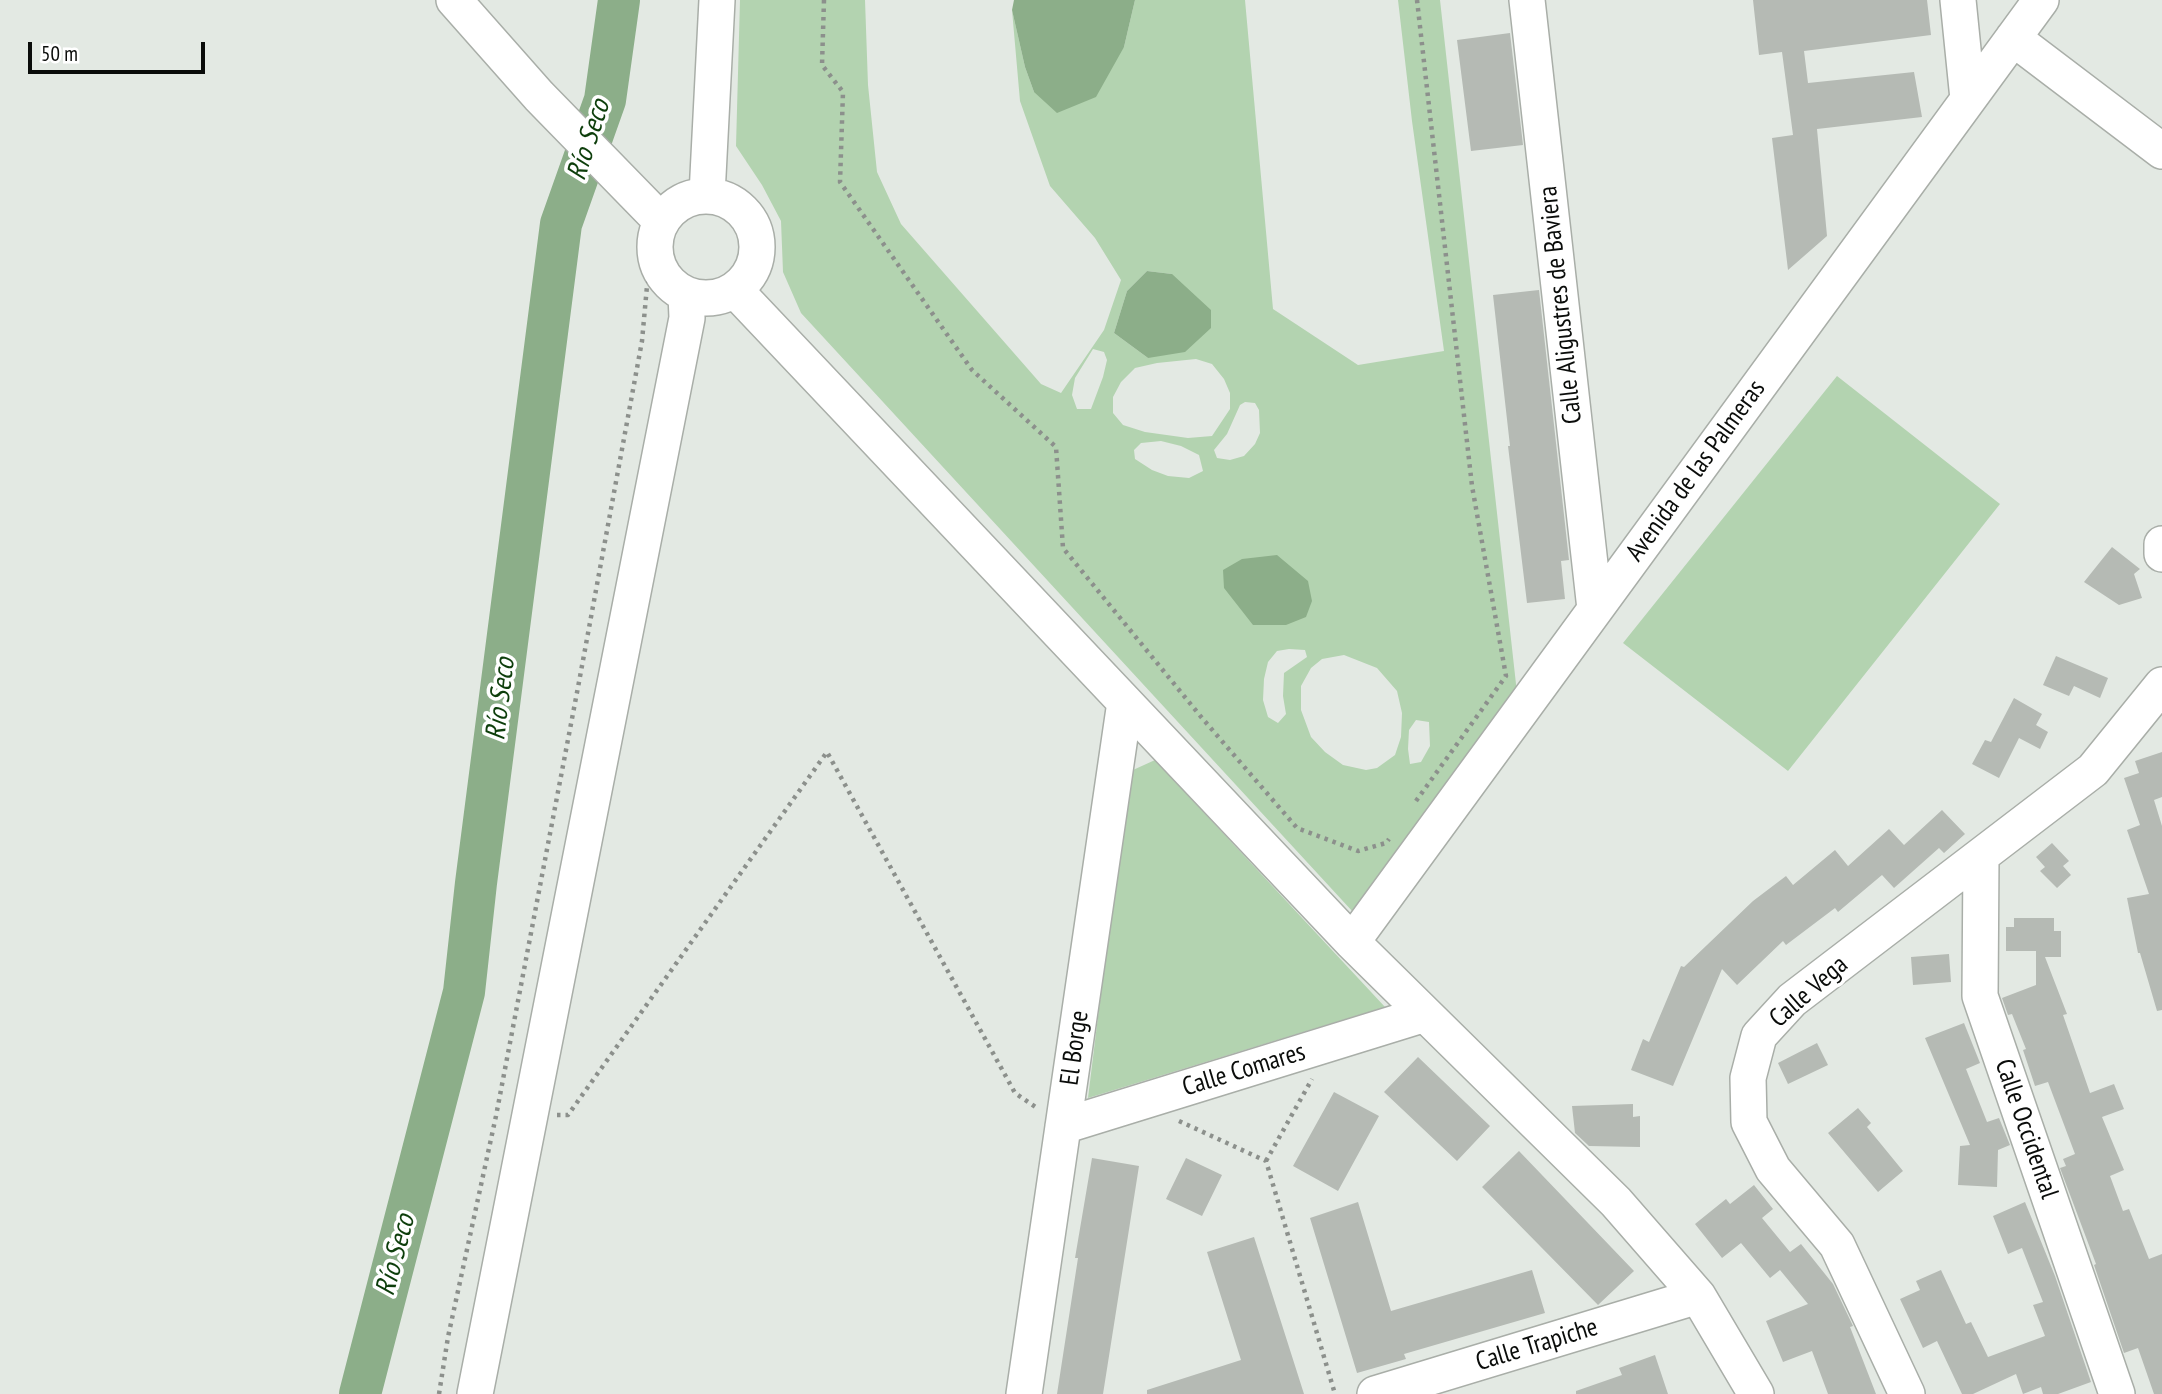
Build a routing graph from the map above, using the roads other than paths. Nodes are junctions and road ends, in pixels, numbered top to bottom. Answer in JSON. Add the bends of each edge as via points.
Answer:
{"nodes":[{"id":1,"x":454,"y":0,"type":"edge"},
{"id":2,"x":717,"y":0,"type":"edge"},
{"id":3,"x":1527,"y":0,"type":"edge"},
{"id":4,"x":1958,"y":0,"type":"edge"},
{"id":5,"x":2041,"y":0,"type":"edge"},
{"id":6,"x":2013,"y":38,"type":"junction"},
{"id":7,"x":1968,"y":99,"type":"junction"},
{"id":8,"x":2162,"y":151,"type":"edge"},
{"id":9,"x":707,"y":195,"type":"junction"},
{"id":10,"x":650,"y":209,"type":"junction"},
{"id":11,"x":735,"y":290,"type":"junction"},
{"id":12,"x":685,"y":294,"type":"junction"},
{"id":13,"x":2162,"y":544,"type":"edge"},
{"id":14,"x":2162,"y":554,"type":"edge"},
{"id":15,"x":1595,"y":609,"type":"junction"},
{"id":16,"x":2162,"y":685,"type":"edge"},
{"id":17,"x":1125,"y":702,"type":"junction"},
{"id":18,"x":1981,"y":857,"type":"junction"},
{"id":19,"x":1352,"y":942,"type":"junction"},
{"id":20,"x":1425,"y":1014,"type":"junction"},
{"id":21,"x":1063,"y":1126,"type":"junction"},
{"id":22,"x":1698,"y":1296,"type":"junction"},
{"id":23,"x":475,"y":1394,"type":"edge"},
{"id":24,"x":1024,"y":1394,"type":"edge"},
{"id":25,"x":1375,"y":1394,"type":"edge"},
{"id":26,"x":1756,"y":1394,"type":"edge"},
{"id":27,"x":1907,"y":1394,"type":"edge"},
{"id":28,"x":2117,"y":1394,"type":"edge"}],
"edges":[{"from":1,"to":10,"type":"street","via":[[539,96]]},
{"from":2,"to":9,"type":"street"},
{"from":3,"to":15,"type":"street","name":"Calle Aligustres de Baviera"},
{"from":4,"to":7,"type":"street"},
{"from":5,"to":6,"type":"street","name":"Avenida de las Palmeras"},
{"from":6,"to":7,"type":"street","name":"Avenida de las Palmeras"},
{"from":6,"to":8,"type":"street"},
{"from":7,"to":15,"type":"street","name":"Avenida de las Palmeras"},
{"from":9,"to":10,"type":"street"},
{"from":9,"to":11,"type":"street","via":[[732,202],[750,220],[758,245],[752,271]]},
{"from":10,"to":12,"type":"street","via":[[657,263],[670,285]]},
{"from":11,"to":12,"type":"street","via":[[715,298]]},
{"from":11,"to":17,"type":"street"},
{"from":12,"to":23,"type":"street","via":[[687,318]]},
{"from":13,"to":14,"type":"street"},
{"from":15,"to":19,"type":"street","name":"Avenida de las Palmeras"},
{"from":16,"to":18,"type":"street","name":"Calle Vega","via":[[2093,771]]},
{"from":17,"to":19,"type":"street"},
{"from":17,"to":21,"type":"street","name":"El Borge"},
{"from":18,"to":27,"type":"street","name":"Calle Vega","via":[[1792,1000],[1759,1035],[1748,1078],[1749,1122],[1773,1169],[1837,1245]]},
{"from":18,"to":28,"type":"street","name":"Calle Occidental","via":[[1980,996]]},
{"from":19,"to":20,"type":"street"},
{"from":20,"to":21,"type":"street","name":"Calle Comares"},
{"from":20,"to":22,"type":"street","via":[[1616,1202]]},
{"from":21,"to":24,"type":"street","name":"El Borge"},
{"from":22,"to":25,"type":"street","name":"Calle Trapiche"},
{"from":22,"to":26,"type":"street"}]}
